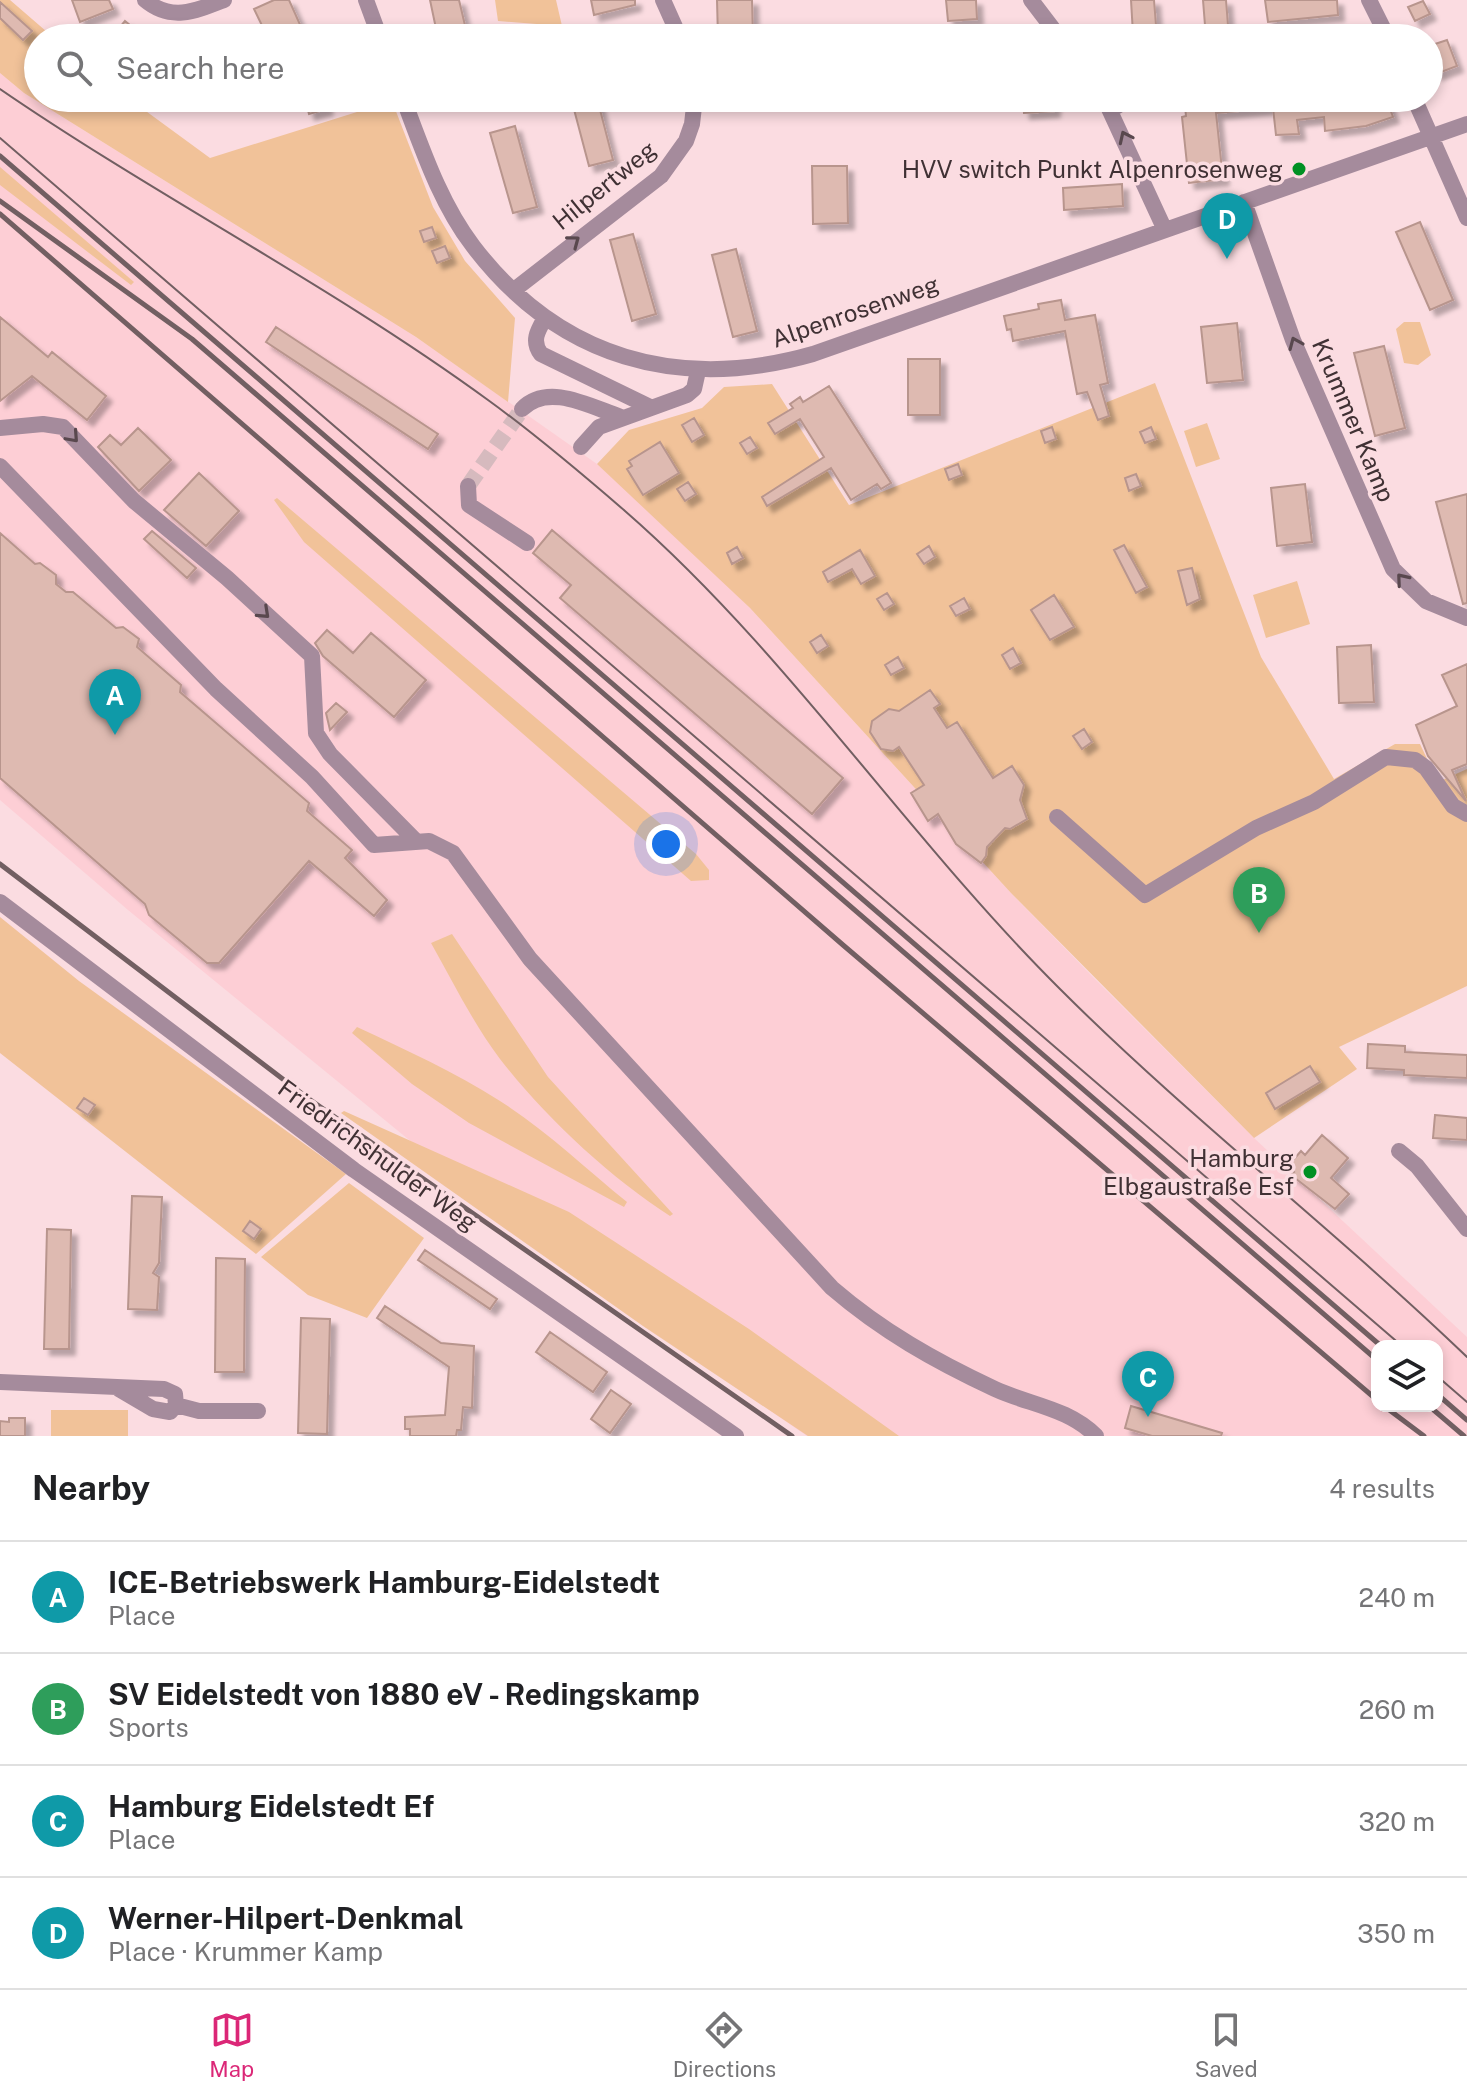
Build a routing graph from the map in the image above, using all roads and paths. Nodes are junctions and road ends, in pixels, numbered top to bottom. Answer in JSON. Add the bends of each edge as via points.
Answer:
{"nodes":[{"id":1,"x":145,"y":0,"type":"edge"},
{"id":2,"x":224,"y":0,"type":"edge"},
{"id":3,"x":366,"y":0,"type":"edge"},
{"id":4,"x":663,"y":0,"type":"edge"},
{"id":5,"x":1031,"y":0,"type":"edge"},
{"id":6,"x":1369,"y":0,"type":"edge"},
{"id":7,"x":375,"y":24,"type":"edge"},
{"id":8,"x":674,"y":24,"type":"edge"},
{"id":9,"x":1049,"y":24,"type":"edge"},
{"id":10,"x":1381,"y":24,"type":"edge"},
{"id":11,"x":409,"y":112,"type":"edge"},
{"id":12,"x":692,"y":112,"type":"edge"},
{"id":13,"x":1112,"y":112,"type":"edge"},
{"id":14,"x":1420,"y":112,"type":"edge"},
{"id":15,"x":1467,"y":124,"type":"edge"},
{"id":16,"x":1430,"y":137,"type":"junction"},
{"id":17,"x":1244,"y":202,"type":"junction"},
{"id":18,"x":1467,"y":218,"type":"edge"},
{"id":19,"x":1164,"y":228,"type":"junction"},
{"id":20,"x":514,"y":290,"type":"junction"},
{"id":21,"x":545,"y":318,"type":"junction"},
{"id":22,"x":698,"y":371,"type":"junction"},
{"id":23,"x":650,"y":407,"type":"junction"},
{"id":24,"x":522,"y":409,"type":"tunnel mouth"},
{"id":25,"x":621,"y":417,"type":"junction"},
{"id":26,"x":0,"y":428,"type":"edge"},
{"id":27,"x":581,"y":447,"type":"dead end"},
{"id":28,"x":0,"y":466,"type":"edge"},
{"id":29,"x":468,"y":486,"type":"dead end"},
{"id":30,"x":527,"y":543,"type":"dead end"},
{"id":31,"x":1467,"y":618,"type":"edge"},
{"id":32,"x":1467,"y":814,"type":"edge"},
{"id":33,"x":1057,"y":817,"type":"dead end"},
{"id":34,"x":416,"y":841,"type":"junction"},
{"id":35,"x":0,"y":902,"type":"edge"},
{"id":36,"x":1399,"y":1151,"type":"dead end"},
{"id":37,"x":1467,"y":1229,"type":"edge"},
{"id":38,"x":0,"y":1382,"type":"edge"},
{"id":39,"x":258,"y":1411,"type":"dead end"},
{"id":40,"x":736,"y":1436,"type":"edge"},
{"id":41,"x":1096,"y":1436,"type":"edge"}],
"edges":[{"from":1,"to":2,"type":"street","via":[[154,8],[181,14]]},
{"from":3,"to":7,"type":"street"},
{"from":4,"to":8,"type":"street"},
{"from":5,"to":9,"type":"street"},
{"from":6,"to":10,"type":"street"},
{"from":11,"to":20,"type":"street","name":"Alpenrosenweg","via":[[451,210],[472,245]]},
{"from":20,"to":12,"type":"street","name":"Hilpertweg","one_way":true,"via":[[661,176],[686,141]]},
{"from":19,"to":13,"type":"street","one_way":true},
{"from":14,"to":16,"type":"street"},
{"from":15,"to":16,"type":"street","name":"Alpenrosenweg"},
{"from":16,"to":17,"type":"street","name":"Alpenrosenweg"},
{"from":16,"to":18,"type":"street"},
{"from":17,"to":19,"type":"street","name":"Alpenrosenweg"},
{"from":31,"to":17,"type":"street","name":"Krummer Kamp","one_way":true,"via":[[1426,601],[1393,569],[1293,340]]},
{"from":19,"to":22,"type":"street","name":"Alpenrosenweg","via":[[813,354],[760,367]]},
{"from":20,"to":21,"type":"street","name":"Alpenrosenweg"},
{"from":21,"to":22,"type":"street","name":"Alpenrosenweg","via":[[601,349]]},
{"from":21,"to":23,"type":"street","via":[[536,334],[541,354]]},
{"from":22,"to":23,"type":"street","via":[[687,395]]},
{"from":23,"to":25,"type":"street"},
{"from":24,"to":25,"type":"street","via":[[549,396]]},
{"from":25,"to":27,"type":"street","via":[[599,427]]},
{"from":26,"to":34,"type":"street","one_way":true,"via":[[63,427],[134,501],[312,656],[316,733]]},
{"from":28,"to":34,"type":"street","via":[[374,845]]},
{"from":29,"to":30,"type":"street","via":[[469,505]]},
{"from":32,"to":33,"type":"street","via":[[1453,806],[1415,760],[1386,757],[1145,895]]},
{"from":34,"to":41,"type":"street","via":[[429,841],[453,853],[530,959],[832,1288],[875,1325],[931,1359],[1000,1392],[1074,1417]]},
{"from":35,"to":40,"type":"street","name":"Friedrichshulder Weg","via":[[354,1170]]},
{"from":36,"to":37,"type":"street"},
{"from":38,"to":39,"type":"street","via":[[168,1389],[176,1396],[176,1405],[199,1411]]}]}
